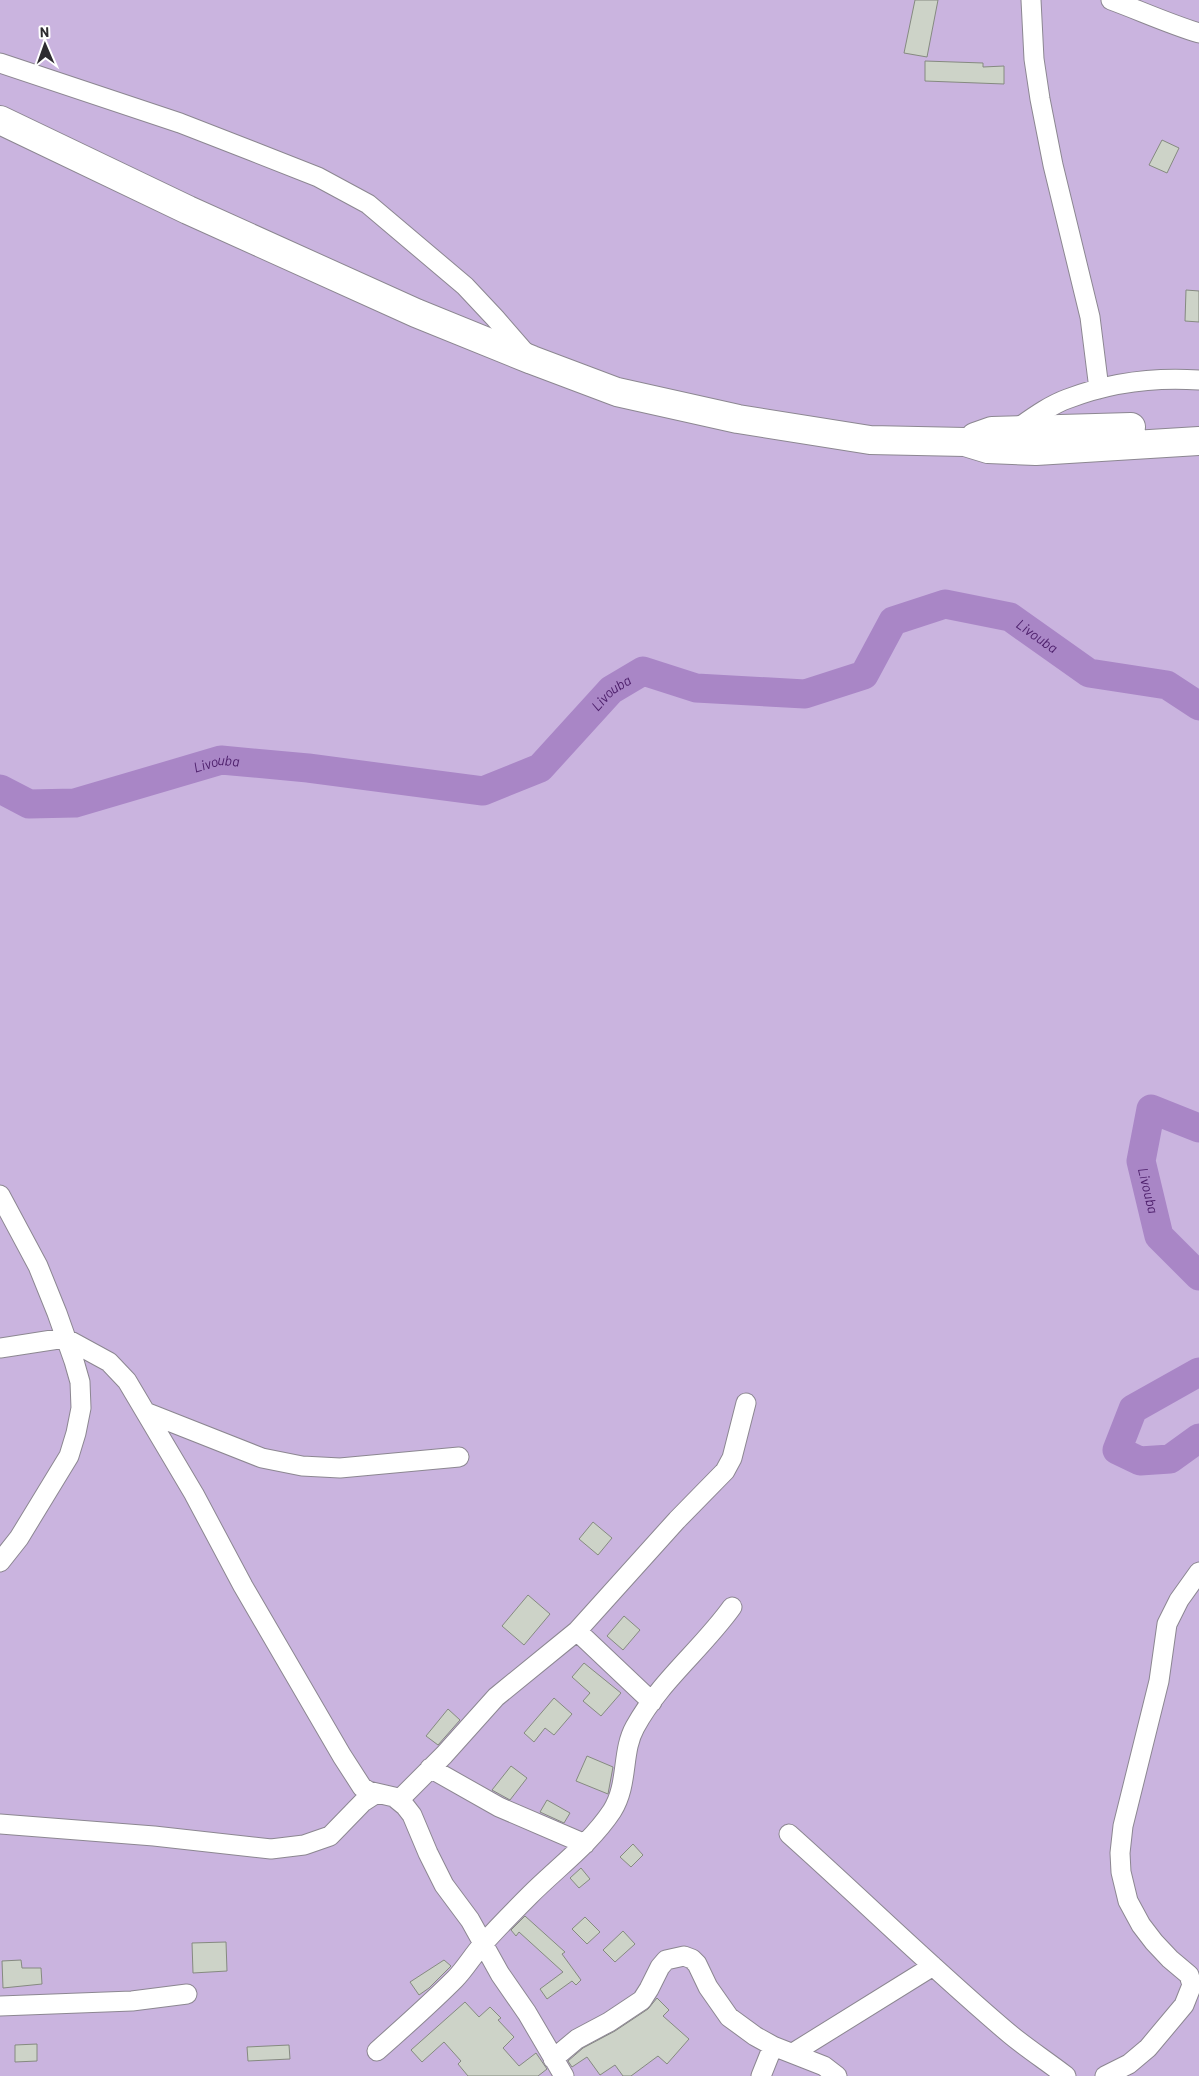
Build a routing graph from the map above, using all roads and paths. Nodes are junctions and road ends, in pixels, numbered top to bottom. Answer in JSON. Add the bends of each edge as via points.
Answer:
{"nodes":[{"id":1,"x":1031,"y":0,"type":"edge"},
{"id":2,"x":1111,"y":0,"type":"edge"},
{"id":3,"x":1146,"y":6,"type":"edge"},
{"id":4,"x":1199,"y":33,"type":"edge"},
{"id":5,"x":0,"y":63,"type":"edge"},
{"id":6,"x":0,"y":120,"type":"edge"},
{"id":7,"x":532,"y":360,"type":"junction"},
{"id":8,"x":1199,"y":380,"type":"edge"},
{"id":9,"x":1099,"y":389,"type":"junction"},
{"id":10,"x":1199,"y":424,"type":"edge"},
{"id":11,"x":1015,"y":430,"type":"junction"},
{"id":12,"x":1199,"y":441,"type":"edge"},
{"id":13,"x":965,"y":442,"type":"junction"},
{"id":14,"x":0,"y":1195,"type":"edge"},
{"id":15,"x":66,"y":1338,"type":"junction"},
{"id":16,"x":0,"y":1348,"type":"edge"},
{"id":17,"x":746,"y":1402,"type":"dead end"},
{"id":18,"x":148,"y":1413,"type":"junction"},
{"id":19,"x":458,"y":1457,"type":"dead end"},
{"id":20,"x":0,"y":1562,"type":"edge"},
{"id":21,"x":1199,"y":1572,"type":"edge"},
{"id":22,"x":732,"y":1607,"type":"dead end"},
{"id":23,"x":577,"y":1631,"type":"junction"},
{"id":24,"x":652,"y":1702,"type":"junction"},
{"id":25,"x":430,"y":1768,"type":"junction"},
{"id":26,"x":377,"y":1793,"type":"junction"},
{"id":27,"x":399,"y":1800,"type":"junction"},
{"id":28,"x":0,"y":1824,"type":"edge"},
{"id":29,"x":789,"y":1834,"type":"dead end"},
{"id":30,"x":585,"y":1844,"type":"junction"},
{"id":31,"x":483,"y":1944,"type":"junction"},
{"id":32,"x":933,"y":1966,"type":"junction"},
{"id":33,"x":187,"y":1994,"type":"dead end"},
{"id":34,"x":0,"y":2006,"type":"edge"},
{"id":35,"x":773,"y":2046,"type":"junction"},
{"id":36,"x":377,"y":2052,"type":"dead end"},
{"id":37,"x":793,"y":2053,"type":"junction"},
{"id":38,"x":553,"y":2059,"type":"junction"},
{"id":39,"x":564,"y":2076,"type":"edge"},
{"id":40,"x":761,"y":2076,"type":"edge"},
{"id":41,"x":837,"y":2076,"type":"edge"},
{"id":42,"x":1066,"y":2076,"type":"edge"},
{"id":43,"x":1105,"y":2076,"type":"edge"}],
"edges":[{"from":1,"to":9,"type":"street","via":[[1040,99],[1090,317]]},
{"from":2,"to":3,"type":"street"},
{"from":3,"to":4,"type":"street","via":[[1169,24]]},
{"from":5,"to":7,"type":"street","via":[[180,123],[318,177],[368,204],[465,286]]},
{"from":6,"to":7,"type":"highway","via":[[188,210],[416,313]]},
{"from":7,"to":13,"type":"highway","via":[[617,392],[738,419],[870,440]]},
{"from":8,"to":9,"type":"street","via":[[1134,383]]},
{"from":9,"to":11,"type":"street","via":[[1066,399]]},
{"from":10,"to":11,"type":"highway"},
{"from":11,"to":13,"type":"highway","via":[[992,431]]},
{"from":12,"to":13,"type":"highway","via":[[1036,451],[988,449]]},
{"from":14,"to":15,"type":"street","via":[[38,1266]]},
{"from":15,"to":16,"type":"street"},
{"from":15,"to":18,"type":"street","via":[[109,1362],[127,1381]]},
{"from":15,"to":20,"type":"street","via":[[80,1382],[81,1408],[76,1434],[68,1456],[19,1538]]},
{"from":17,"to":23,"type":"street","via":[[732,1458],[725,1471]]},
{"from":18,"to":19,"type":"street","via":[[262,1458],[302,1466],[340,1468]]},
{"from":18,"to":26,"type":"street","via":[[342,1756],[362,1787]]},
{"from":21,"to":43,"type":"street","via":[[1178,1600],[1167,1624],[1159,1681],[1123,1826],[1120,1853],[1123,1884],[1141,1926],[1170,1959],[1190,1975],[1192,1985],[1184,2005],[1148,2048],[1129,2064]]},
{"from":22,"to":24,"type":"street"},
{"from":23,"to":24,"type":"street"},
{"from":23,"to":25,"type":"street","via":[[496,1697]]},
{"from":24,"to":30,"type":"street","via":[[630,1740],[626,1774],[613,1810]]},
{"from":25,"to":27,"type":"street"},
{"from":25,"to":30,"type":"street","via":[[499,1807]]},
{"from":26,"to":27,"type":"street"},
{"from":26,"to":28,"type":"street","via":[[363,1802],[330,1836],[304,1845],[271,1849]]},
{"from":27,"to":31,"type":"street","via":[[412,1815],[444,1885]]},
{"from":29,"to":32,"type":"street"},
{"from":30,"to":31,"type":"street"},
{"from":31,"to":36,"type":"street","via":[[456,1978]]},
{"from":31,"to":38,"type":"street"},
{"from":32,"to":37,"type":"street"},
{"from":32,"to":42,"type":"street","via":[[1013,2036]]},
{"from":33,"to":34,"type":"street","via":[[132,2001]]},
{"from":35,"to":37,"type":"street"},
{"from":35,"to":38,"type":"street","via":[[729,2017],[697,1964],[688,1957],[679,1956],[666,1960],[660,1967],[642,2000],[577,2038]]},
{"from":35,"to":40,"type":"street"},
{"from":37,"to":41,"type":"street","via":[[824,2066]]},
{"from":38,"to":39,"type":"street"}]}
